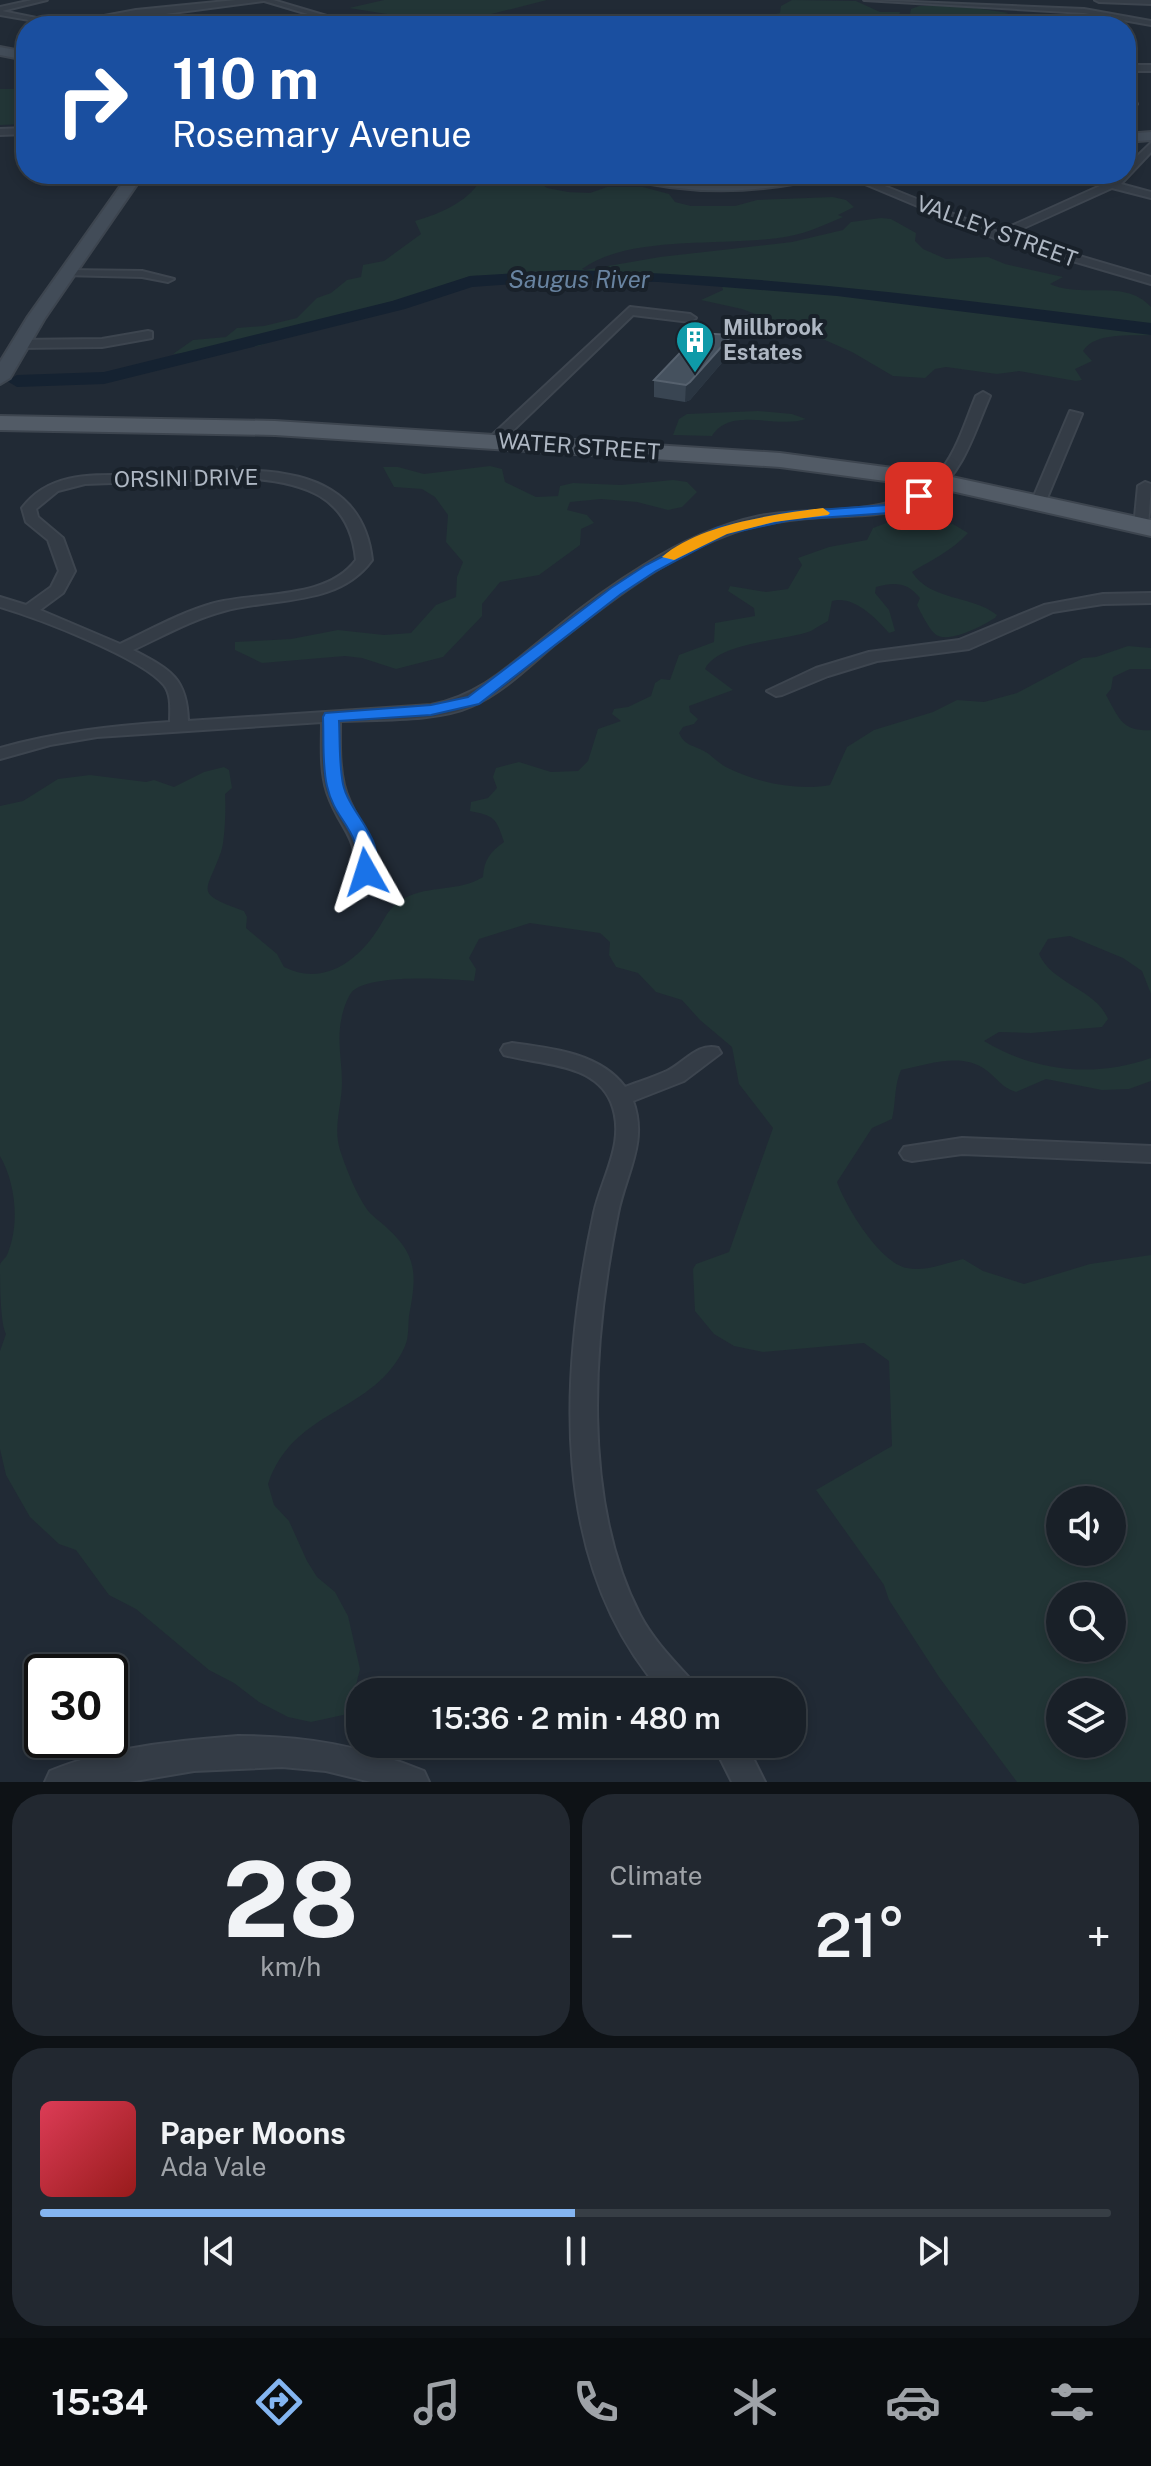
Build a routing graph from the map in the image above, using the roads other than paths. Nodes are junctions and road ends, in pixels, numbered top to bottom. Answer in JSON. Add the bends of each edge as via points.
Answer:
{"nodes":[{"id":1,"x":43,"y":0,"type":"edge"},
{"id":2,"x":266,"y":0,"type":"edge"},
{"id":3,"x":868,"y":0,"type":"edge"},
{"id":4,"x":1069,"y":0,"type":"edge"},
{"id":5,"x":1099,"y":0,"type":"edge"},
{"id":6,"x":1151,"y":2,"type":"edge"},
{"id":7,"x":0,"y":11,"type":"edge"},
{"id":8,"x":1084,"y":11,"type":"junction"},
{"id":9,"x":21,"y":16,"type":"edge"},
{"id":10,"x":117,"y":16,"type":"edge"},
{"id":11,"x":322,"y":16,"type":"edge"},
{"id":12,"x":1112,"y":16,"type":"edge"},
{"id":13,"x":1151,"y":145,"type":"edge"},
{"id":14,"x":1136,"y":162,"type":"edge"},
{"id":15,"x":130,"y":184,"type":"edge"},
{"id":16,"x":680,"y":184,"type":"edge"},
{"id":17,"x":774,"y":184,"type":"edge"},
{"id":18,"x":871,"y":184,"type":"edge"},
{"id":19,"x":1108,"y":184,"type":"edge"},
{"id":20,"x":1112,"y":185,"type":"junction"},
{"id":21,"x":1151,"y":195,"type":"edge"},
{"id":22,"x":998,"y":236,"type":"junction"},
{"id":23,"x":67,"y":273,"type":"junction"},
{"id":24,"x":168,"y":279,"type":"dead end"},
{"id":25,"x":1150,"y":280,"type":"edge"},
{"id":26,"x":690,"y":318,"type":"dead end"},
{"id":27,"x":148,"y":335,"type":"dead end"},
{"id":28,"x":19,"y":344,"type":"junction"},
{"id":29,"x":0,"y":378,"type":"edge"},
{"id":30,"x":983,"y":396,"type":"dead end"},
{"id":31,"x":1075,"y":414,"type":"dead end"},
{"id":32,"x":0,"y":423,"type":"edge"},
{"id":33,"x":494,"y":441,"type":"junction"},
{"id":34,"x":938,"y":481,"type":"junction"},
{"id":35,"x":1145,"y":486,"type":"dead end"},
{"id":36,"x":1038,"y":503,"type":"junction"},
{"id":37,"x":1146,"y":528,"type":"edge"},
{"id":38,"x":1151,"y":598,"type":"edge"},
{"id":39,"x":0,"y":602,"type":"edge"},
{"id":40,"x":30,"y":609,"type":"junction"},
{"id":41,"x":118,"y":651,"type":"junction"},
{"id":42,"x":776,"y":691,"type":"dead end"},
{"id":43,"x":331,"y":717,"type":"junction"},
{"id":44,"x":179,"y":726,"type":"junction"},
{"id":45,"x":0,"y":754,"type":"edge"},
{"id":46,"x":359,"y":892,"type":"dead end"},
{"id":47,"x":512,"y":1050,"type":"dead end"},
{"id":48,"x":710,"y":1053,"type":"dead end"},
{"id":49,"x":620,"y":1097,"type":"junction"},
{"id":50,"x":912,"y":1153,"type":"dead end"},
{"id":51,"x":1151,"y":1154,"type":"edge"},
{"id":52,"x":670,"y":1678,"type":"edge"},
{"id":53,"x":736,"y":1758,"type":"edge"},
{"id":54,"x":61,"y":1782,"type":"edge"},
{"id":55,"x":413,"y":1782,"type":"edge"},
{"id":56,"x":749,"y":1782,"type":"edge"}],
"edges":[{"from":1,"to":7,"type":"street"},
{"from":2,"to":10,"type":"street"},
{"from":2,"to":11,"type":"street"},
{"from":3,"to":8,"type":"street"},
{"from":4,"to":8,"type":"street"},
{"from":5,"to":6,"type":"street"},
{"from":7,"to":9,"type":"street"},
{"from":8,"to":12,"type":"street"},
{"from":13,"to":14,"type":"street"},
{"from":15,"to":23,"type":"main road"},
{"from":16,"to":17,"type":"main road"},
{"from":18,"to":22,"type":"street","name":"VALLEY STREET"},
{"from":19,"to":20,"type":"street"},
{"from":20,"to":21,"type":"street"},
{"from":20,"to":22,"type":"street"},
{"from":22,"to":25,"type":"street","name":"VALLEY STREET"},
{"from":23,"to":24,"type":"street"},
{"from":23,"to":28,"type":"main road"},
{"from":26,"to":33,"type":"street","via":[[630,311]]},
{"from":27,"to":28,"type":"street","via":[[102,343]]},
{"from":28,"to":29,"type":"main road"},
{"from":30,"to":34,"type":"street"},
{"from":31,"to":36,"type":"street"},
{"from":32,"to":33,"type":"main road","name":"WATER STREET","via":[[242,427]]},
{"from":33,"to":34,"type":"main road","name":"WATER STREET","via":[[780,460]]},
{"from":34,"to":36,"type":"main road","name":"WATER STREET"},
{"from":34,"to":43,"type":"street","via":[[889,509],[782,517],[707,538],[616,591],[468,703]]},
{"from":35,"to":37,"type":"street"},
{"from":36,"to":37,"type":"main road","name":"WATER STREET"},
{"from":38,"to":42,"type":"street","via":[[1050,608],[963,645],[875,656]]},
{"from":39,"to":40,"type":"street"},
{"from":40,"to":41,"type":"street"},
{"from":40,"to":41,"type":"street","name":"ORSINI DRIVE","via":[[57,590],[67,571],[55,538],[31,519],[29,508],[41,495],[64,485],[254,475],[309,486],[339,501],[349,513],[364,560],[345,579],[320,590],[215,608]]},
{"from":41,"to":44,"type":"street","via":[[172,682],[178,693]]},
{"from":43,"to":44,"type":"street"},
{"from":43,"to":46,"type":"street","via":[[337,793],[367,850]]},
{"from":44,"to":45,"type":"street","via":[[69,736]]},
{"from":47,"to":49,"type":"street","via":[[578,1064]]},
{"from":48,"to":49,"type":"street","via":[[676,1076]]},
{"from":49,"to":52,"type":"street","via":[[629,1148],[610,1191],[588,1345],[590,1489],[598,1540],[621,1607],[647,1652]]},
{"from":50,"to":51,"type":"street","via":[[966,1146]]},
{"from":53,"to":56,"type":"street"},
{"from":54,"to":55,"type":"street","via":[[194,1754],[260,1749],[342,1757]]}]}
